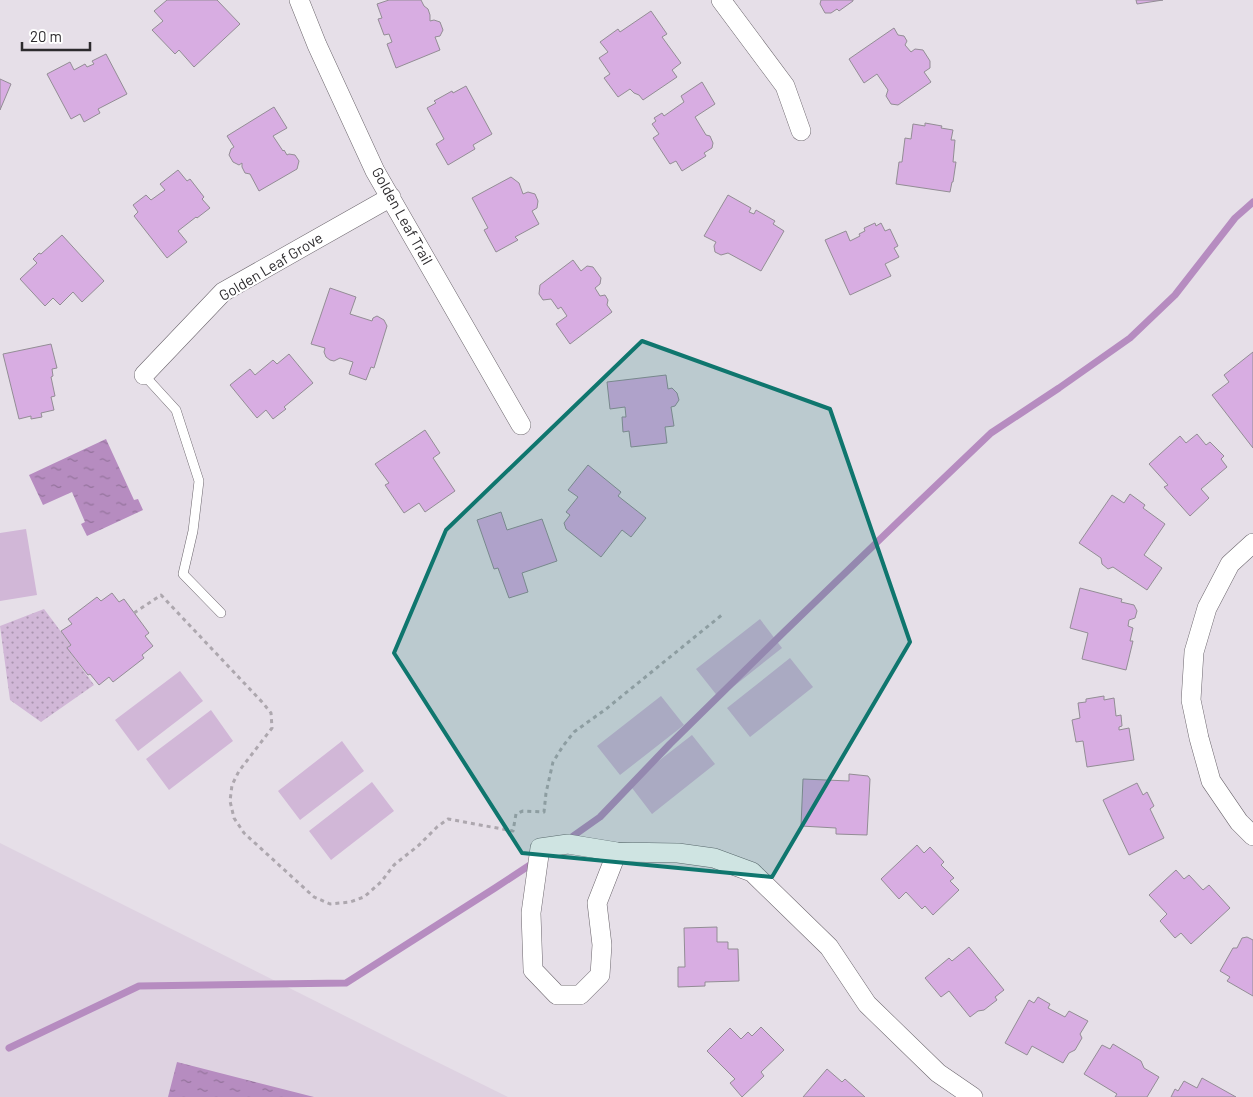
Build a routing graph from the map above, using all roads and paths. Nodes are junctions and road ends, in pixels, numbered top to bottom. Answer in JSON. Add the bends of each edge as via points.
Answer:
{"nodes":[{"id":1,"x":299,"y":0,"type":"edge"},
{"id":2,"x":721,"y":0,"type":"edge"},
{"id":3,"x":801,"y":131,"type":"dead end"},
{"id":4,"x":391,"y":197,"type":"junction"},
{"id":5,"x":144,"y":374,"type":"joint"},
{"id":6,"x":521,"y":424,"type":"dead end"},
{"id":7,"x":1253,"y":543,"type":"edge"},
{"id":8,"x":134,"y":613,"type":"dead end"},
{"id":9,"x":221,"y":613,"type":"dead end"},
{"id":10,"x":723,"y":614,"type":"dead end"},
{"id":11,"x":1253,"y":836,"type":"edge"},
{"id":12,"x":617,"y":852,"type":"junction"},
{"id":13,"x":972,"y":1097,"type":"edge"}],
"edges":[{"from":1,"to":4,"type":"street","name":"Golden Leaf Trail","via":[[375,171]]},
{"from":2,"to":3,"type":"street","via":[[785,86]]},
{"from":4,"to":5,"type":"street","name":"Golden Leaf Grove","via":[[223,292]]},
{"from":4,"to":6,"type":"street","name":"Golden Leaf Trail"},
{"from":5,"to":9,"type":"lane","via":[[176,410],[199,481],[193,531],[183,574]]},
{"from":7,"to":11,"type":"street","via":[[1230,564],[1207,608],[1194,652],[1191,700],[1211,781],[1239,822]]},
{"from":8,"to":10,"type":"path","via":[[161,595],[271,713],[272,728],[232,785],[230,801],[234,818],[244,833],[314,897],[330,904],[364,897],[394,864],[448,818],[513,831],[516,814],[544,812],[553,762],[574,732]]},
{"from":12,"to":12,"type":"street","via":[[568,844],[540,848],[531,913],[533,970],[556,995],[580,995],[600,975],[602,945],[597,903]]},
{"from":12,"to":13,"type":"street","via":[[678,853],[714,858],[752,872],[829,947],[867,1004],[938,1073]]}]}
